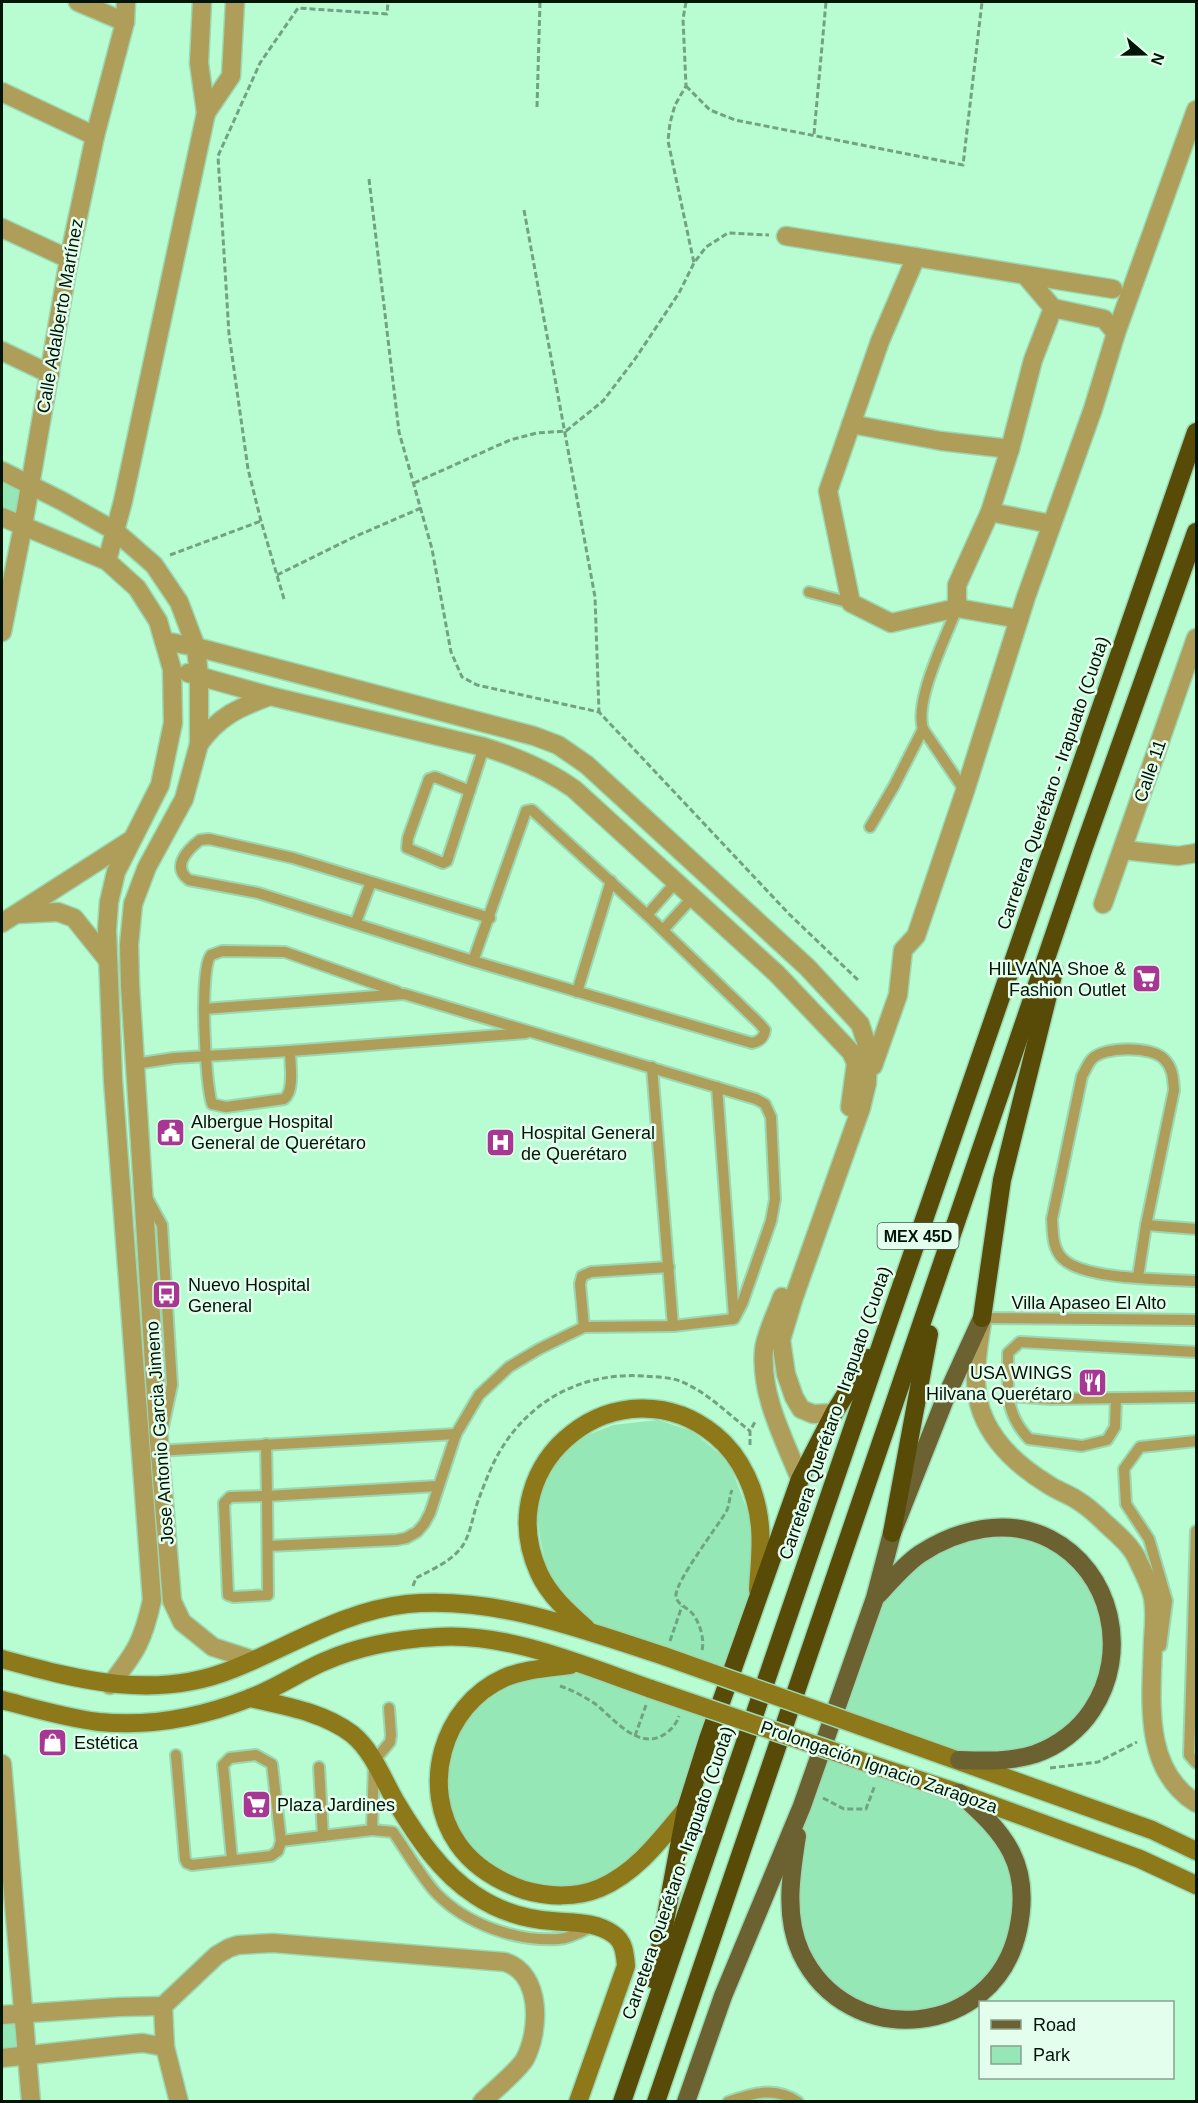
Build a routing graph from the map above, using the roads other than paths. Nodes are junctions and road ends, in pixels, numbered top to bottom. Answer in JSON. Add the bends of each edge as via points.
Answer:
{"nodes":[{"id":1,"x":78,"y":2,"type":"edge"},
{"id":2,"x":126,"y":2,"type":"edge"},
{"id":3,"x":202,"y":2,"type":"edge"},
{"id":4,"x":235,"y":2,"type":"edge"},
{"id":5,"x":125,"y":22,"type":"junction"},
{"id":6,"x":2,"y":92,"type":"edge"},
{"id":7,"x":1197,"y":110,"type":"edge"},
{"id":8,"x":206,"y":113,"type":"junction"},
{"id":9,"x":95,"y":136,"type":"junction"},
{"id":10,"x":2,"y":228,"type":"edge"},
{"id":11,"x":786,"y":236,"type":"road end"},
{"id":12,"x":916,"y":257,"type":"junction"},
{"id":13,"x":69,"y":259,"type":"junction"},
{"id":14,"x":1025,"y":274,"type":"junction"},
{"id":15,"x":1133,"y":287,"type":"junction"},
{"id":16,"x":1113,"y":289,"type":"junction"},
{"id":17,"x":1053,"y":308,"type":"junction"},
{"id":18,"x":1110,"y":326,"type":"junction"},
{"id":19,"x":2,"y":351,"type":"edge"},
{"id":20,"x":50,"y":374,"type":"junction"},
{"id":21,"x":851,"y":424,"type":"junction"},
{"id":22,"x":1197,"y":432,"type":"edge"},
{"id":23,"x":1010,"y":449,"type":"junction"},
{"id":24,"x":2,"y":471,"type":"edge"},
{"id":25,"x":29,"y":484,"type":"junction"},
{"id":26,"x":990,"y":512,"type":"junction"},
{"id":27,"x":2,"y":517,"type":"edge"},
{"id":28,"x":1051,"y":524,"type":"junction"},
{"id":29,"x":23,"y":526,"type":"junction"},
{"id":30,"x":116,"y":531,"type":"junction"},
{"id":31,"x":1197,"y":532,"type":"edge"},
{"id":32,"x":107,"y":561,"type":"junction"},
{"id":33,"x":809,"y":592,"type":"dead end"},
{"id":34,"x":851,"y":603,"type":"junction"},
{"id":35,"x":957,"y":608,"type":"junction"},
{"id":36,"x":1019,"y":620,"type":"junction"},
{"id":37,"x":2,"y":632,"type":"edge"},
{"id":38,"x":1197,"y":638,"type":"edge"},
{"id":39,"x":164,"y":640,"type":"junction"},
{"id":40,"x":196,"y":647,"type":"junction"},
{"id":41,"x":172,"y":669,"type":"junction"},
{"id":42,"x":199,"y":676,"type":"junction"},
{"id":43,"x":270,"y":696,"type":"junction"},
{"id":44,"x":923,"y":729,"type":"junction"},
{"id":45,"x":199,"y":744,"type":"junction"},
{"id":46,"x":484,"y":747,"type":"junction"},
{"id":47,"x":470,"y":791,"type":"junction"},
{"id":48,"x":965,"y":791,"type":"junction"},
{"id":49,"x":870,"y":827,"type":"dead end"},
{"id":50,"x":131,"y":840,"type":"junction"},
{"id":51,"x":1084,"y":847,"type":"junction"},
{"id":52,"x":1123,"y":850,"type":"junction"},
{"id":53,"x":1197,"y":853,"type":"edge"},
{"id":54,"x":611,"y":881,"type":"junction"},
{"id":55,"x":371,"y":882,"type":"junction"},
{"id":56,"x":676,"y":882,"type":"junction"},
{"id":57,"x":693,"y":897,"type":"junction"},
{"id":58,"x":1103,"y":904,"type":"dead end"},
{"id":59,"x":647,"y":915,"type":"junction"},
{"id":60,"x":490,"y":918,"type":"junction"},
{"id":61,"x":9,"y":919,"type":"edge"},
{"id":62,"x":356,"y":922,"type":"junction"},
{"id":63,"x":663,"y":930,"type":"junction"},
{"id":64,"x":107,"y":959,"type":"junction"},
{"id":65,"x":473,"y":961,"type":"junction"},
{"id":66,"x":578,"y":992,"type":"junction"},
{"id":67,"x":404,"y":994,"type":"junction"},
{"id":68,"x":204,"y":1009,"type":"junction"},
{"id":69,"x":534,"y":1032,"type":"junction"},
{"id":70,"x":290,"y":1051,"type":"junction"},
{"id":71,"x":206,"y":1056,"type":"junction"},
{"id":72,"x":135,"y":1064,"type":"junction"},
{"id":73,"x":652,"y":1067,"type":"junction"},
{"id":74,"x":867,"y":1083,"type":"junction"},
{"id":75,"x":717,"y":1087,"type":"junction"},
{"id":76,"x":851,"y":1102,"type":"junction"},
{"id":77,"x":1146,"y":1225,"type":"junction"},
{"id":78,"x":1197,"y":1229,"type":"edge"},
{"id":79,"x":669,"y":1267,"type":"junction"},
{"id":80,"x":940,"y":1272,"type":"junction"},
{"id":81,"x":1138,"y":1277,"type":"junction"},
{"id":82,"x":1197,"y":1281,"type":"edge"},
{"id":83,"x":982,"y":1318,"type":"junction"},
{"id":84,"x":734,"y":1319,"type":"junction"},
{"id":85,"x":1197,"y":1320,"type":"edge"},
{"id":86,"x":673,"y":1326,"type":"junction"},
{"id":87,"x":584,"y":1327,"type":"junction"},
{"id":88,"x":886,"y":1330,"type":"junction"},
{"id":89,"x":1197,"y":1352,"type":"edge"},
{"id":90,"x":1008,"y":1396,"type":"junction"},
{"id":91,"x":1197,"y":1397,"type":"edge"},
{"id":92,"x":1116,"y":1398,"type":"junction"},
{"id":93,"x":834,"y":1413,"type":"junction"},
{"id":94,"x":456,"y":1434,"type":"junction"},
{"id":95,"x":1197,"y":1441,"type":"edge"},
{"id":96,"x":266,"y":1444,"type":"junction"},
{"id":97,"x":160,"y":1446,"type":"junction"},
{"id":98,"x":141,"y":1454,"type":"junction"},
{"id":99,"x":800,"y":1479,"type":"junction"},
{"id":100,"x":438,"y":1486,"type":"junction"},
{"id":101,"x":267,"y":1496,"type":"junction"},
{"id":102,"x":1197,"y":1531,"type":"edge"},
{"id":103,"x":892,"y":1533,"type":"junction"},
{"id":104,"x":268,"y":1546,"type":"junction"},
{"id":105,"x":169,"y":1556,"type":"junction"},
{"id":106,"x":148,"y":1559,"type":"junction"},
{"id":107,"x":874,"y":1598,"type":"junction"},
{"id":108,"x":757,"y":1604,"type":"junction"},
{"id":109,"x":592,"y":1633,"type":"junction"},
{"id":110,"x":2,"y":1659,"type":"edge"},
{"id":111,"x":253,"y":1660,"type":"junction"},
{"id":112,"x":578,"y":1664,"type":"junction"},
{"id":113,"x":111,"y":1685,"type":"junction"},
{"id":114,"x":250,"y":1698,"type":"junction"},
{"id":115,"x":2,"y":1700,"type":"edge"},
{"id":116,"x":389,"y":1708,"type":"dead end"},
{"id":117,"x":1151,"y":1717,"type":"junction"},
{"id":118,"x":176,"y":1755,"type":"dead end"},
{"id":119,"x":959,"y":1760,"type":"junction"},
{"id":120,"x":374,"y":1761,"type":"junction"},
{"id":121,"x":1197,"y":1763,"type":"edge"},
{"id":122,"x":2,"y":1764,"type":"edge"},
{"id":123,"x":319,"y":1767,"type":"dead end"},
{"id":124,"x":959,"y":1793,"type":"junction"},
{"id":125,"x":1197,"y":1803,"type":"edge"},
{"id":126,"x":802,"y":1806,"type":"junction"},
{"id":127,"x":686,"y":1809,"type":"junction"},
{"id":128,"x":372,"y":1830,"type":"junction"},
{"id":129,"x":323,"y":1836,"type":"junction"},
{"id":130,"x":281,"y":1842,"type":"junction"},
{"id":131,"x":1197,"y":1851,"type":"edge"},
{"id":132,"x":232,"y":1859,"type":"junction"},
{"id":133,"x":1197,"y":1885,"type":"edge"},
{"id":134,"x":595,"y":1925,"type":"junction"},
{"id":135,"x":163,"y":2006,"type":"junction"},
{"id":136,"x":22,"y":2013,"type":"junction"},
{"id":137,"x":2,"y":2015,"type":"edge"},
{"id":138,"x":643,"y":2041,"type":"junction"},
{"id":139,"x":165,"y":2047,"type":"junction"},
{"id":140,"x":26,"y":2056,"type":"junction"},
{"id":141,"x":2,"y":2058,"type":"edge"},
{"id":142,"x":31,"y":2102,"type":"edge"},
{"id":143,"x":179,"y":2102,"type":"edge"},
{"id":144,"x":482,"y":2102,"type":"edge"},
{"id":145,"x":578,"y":2102,"type":"edge"},
{"id":146,"x":622,"y":2102,"type":"edge"},
{"id":147,"x":656,"y":2102,"type":"edge"},
{"id":148,"x":686,"y":2102,"type":"edge"},
{"id":149,"x":728,"y":2102,"type":"edge"},
{"id":150,"x":798,"y":2102,"type":"edge"}],
"edges":[{"from":1,"to":5,"type":"street"},
{"from":2,"to":5,"type":"street","name":"Calle Adalberto Martínez"},
{"from":3,"to":8,"type":"street","via":[[199,63]]},
{"from":4,"to":8,"type":"street","via":[[231,76]]},
{"from":5,"to":9,"type":"street","name":"Calle Adalberto Martínez"},
{"from":6,"to":9,"type":"street"},
{"from":7,"to":15,"type":"street"},
{"from":8,"to":30,"type":"street"},
{"from":9,"to":13,"type":"street","name":"Calle Adalberto Martínez"},
{"from":10,"to":13,"type":"street"},
{"from":11,"to":12,"type":"street"},
{"from":12,"to":14,"type":"street"},
{"from":12,"to":21,"type":"street","via":[[880,340]]},
{"from":13,"to":20,"type":"street","name":"Calle Adalberto Martínez"},
{"from":14,"to":16,"type":"street"},
{"from":14,"to":17,"type":"street"},
{"from":15,"to":16,"type":"street"},
{"from":15,"to":18,"type":"street"},
{"from":16,"to":18,"type":"street"},
{"from":17,"to":18,"type":"street"},
{"from":17,"to":23,"type":"street","via":[[1033,360]]},
{"from":18,"to":28,"type":"street","via":[[1093,409]]},
{"from":19,"to":20,"type":"street"},
{"from":20,"to":25,"type":"street","name":"Calle Adalberto Martínez"},
{"from":21,"to":23,"type":"street"},
{"from":21,"to":34,"type":"street","via":[[828,491]]},
{"from":22,"to":88,"type":"highway","name":"Carretera Querétaro - Irapuato (Cuota)","number":"MEX 45D"},
{"from":23,"to":26,"type":"street"},
{"from":24,"to":25,"type":"street"},
{"from":25,"to":29,"type":"street","name":"Calle Adalberto Martínez"},
{"from":25,"to":30,"type":"street"},
{"from":26,"to":28,"type":"street"},
{"from":26,"to":35,"type":"street","via":[[957,585]]},
{"from":27,"to":29,"type":"street","name":"Jose Antonio Garcia Jimeno"},
{"from":28,"to":36,"type":"street"},
{"from":29,"to":32,"type":"street","name":"Jose Antonio Garcia Jimeno"},
{"from":29,"to":37,"type":"street","name":"Calle Adalberto Martínez"},
{"from":30,"to":32,"type":"street"},
{"from":30,"to":40,"type":"street","via":[[154,565],[179,602]]},
{"from":31,"to":51,"type":"highway","number":"MEX 45D"},
{"from":32,"to":39,"type":"street","name":"Jose Antonio Garcia Jimeno","via":[[137,588],[158,621]]},
{"from":33,"to":34,"type":"lane"},
{"from":34,"to":35,"type":"street","via":[[891,623]]},
{"from":35,"to":36,"type":"street"},
{"from":35,"to":44,"type":"lane","via":[[927,687],[921,715]]},
{"from":36,"to":48,"type":"street"},
{"from":38,"to":52,"type":"street","name":"Calle 11"},
{"from":39,"to":40,"type":"street"},
{"from":39,"to":41,"type":"street","name":"Jose Antonio Garcia Jimeno"},
{"from":40,"to":42,"type":"street"},
{"from":40,"to":74,"type":"street","via":[[558,745],[587,765],[807,967],[860,1024],[868,1048]]},
{"from":41,"to":42,"type":"street"},
{"from":41,"to":50,"type":"street","name":"Jose Antonio Garcia Jimeno","via":[[173,723],[160,785]]},
{"from":42,"to":43,"type":"street"},
{"from":42,"to":45,"type":"street"},
{"from":43,"to":45,"type":"street","via":[[220,719]]},
{"from":43,"to":46,"type":"street"},
{"from":44,"to":48,"type":"lane"},
{"from":44,"to":49,"type":"lane"},
{"from":45,"to":72,"type":"street","name":"Jose Antonio Garcia Jimeno","via":[[184,799],[147,867],[133,904],[129,945]]},
{"from":46,"to":47,"type":"lane"},
{"from":46,"to":56,"type":"street","via":[[553,773]]},
{"from":47,"to":47,"type":"lane","via":[[446,863],[407,848],[429,779],[435,777]]},
{"from":48,"to":74,"type":"street","via":[[916,936],[903,950],[898,995]]},
{"from":50,"to":61,"type":"street"},
{"from":50,"to":64,"type":"street","name":"Jose Antonio Garcia Jimeno","via":[[116,872],[109,902]]},
{"from":51,"to":80,"type":"highway","number":"MEX 45D"},
{"from":51,"to":83,"type":"highway","via":[[1002,1180]]},
{"from":52,"to":53,"type":"street","via":[[1178,856]]},
{"from":52,"to":58,"type":"street","name":"Calle 11"},
{"from":54,"to":59,"type":"lane"},
{"from":54,"to":60,"type":"lane","via":[[539,815],[528,810]]},
{"from":54,"to":66,"type":"lane"},
{"from":55,"to":60,"type":"lane"},
{"from":55,"to":62,"type":"lane"},
{"from":55,"to":62,"type":"lane","via":[[293,858],[209,839],[200,840],[181,861],[180,870],[189,880],[258,893]]},
{"from":56,"to":57,"type":"street"},
{"from":56,"to":59,"type":"lane"},
{"from":57,"to":63,"type":"lane"},
{"from":57,"to":76,"type":"street","via":[[777,974],[851,1052],[856,1063]]},
{"from":59,"to":63,"type":"lane"},
{"from":60,"to":65,"type":"lane"},
{"from":61,"to":64,"type":"street","via":[[58,912],[74,918]]},
{"from":62,"to":65,"type":"lane"},
{"from":63,"to":66,"type":"lane","via":[[759,1023],[765,1030],[759,1041],[752,1043]]},
{"from":64,"to":98,"type":"street","name":"Jose Antonio Garcia Jimeno"},
{"from":65,"to":66,"type":"lane"},
{"from":67,"to":68,"type":"lane"},
{"from":67,"to":68,"type":"lane","via":[[285,952],[222,951],[207,959]]},
{"from":67,"to":69,"type":"lane"},
{"from":68,"to":71,"type":"lane"},
{"from":69,"to":70,"type":"lane"},
{"from":69,"to":73,"type":"lane"},
{"from":70,"to":71,"type":"lane"},
{"from":70,"to":71,"type":"lane","via":[[288,1096],[226,1107],[212,1104]]},
{"from":71,"to":72,"type":"lane"},
{"from":72,"to":97,"type":"street","name":"Jose Antonio Garcia Jimeno"},
{"from":73,"to":75,"type":"lane"},
{"from":73,"to":79,"type":"lane"},
{"from":74,"to":76,"type":"street"},
{"from":74,"to":93,"type":"street","via":[[781,1340],[786,1374],[801,1409]]},
{"from":75,"to":84,"type":"lane"},
{"from":75,"to":84,"type":"lane","via":[[756,1099],[765,1104],[771,1117],[776,1199]]},
{"from":76,"to":99,"type":"street","via":[[764,1348],[766,1386]]},
{"from":77,"to":78,"type":"lane"},
{"from":77,"to":81,"type":"lane"},
{"from":77,"to":81,"type":"lane","via":[[1174,1090],[1173,1072],[1163,1058],[1149,1051],[1105,1052],[1092,1059],[1082,1076],[1052,1219],[1053,1242],[1062,1258],[1074,1267]]},
{"from":79,"to":86,"type":"lane"},
{"from":79,"to":87,"type":"lane","via":[[591,1272],[582,1276]]},
{"from":80,"to":103,"type":"highway"},
{"from":80,"to":147,"type":"highway","number":"MEX 45D"},
{"from":81,"to":82,"type":"lane"},
{"from":83,"to":85,"type":"lane","name":"Villa Apaseo El Alto"},
{"from":83,"to":103,"type":"main road"},
{"from":83,"to":117,"type":"street","via":[[976,1382],[980,1406],[996,1440],[1019,1464],[1100,1518],[1137,1556],[1152,1596],[1154,1616]]},
{"from":84,"to":86,"type":"lane"},
{"from":86,"to":87,"type":"lane"},
{"from":87,"to":94,"type":"lane","via":[[509,1367],[479,1395]]},
{"from":88,"to":93,"type":"highway"},
{"from":88,"to":138,"type":"highway","name":"Carretera Querétaro - Irapuato (Cuota)","number":"MEX 45D"},
{"from":89,"to":90,"type":"lane","via":[[1020,1342],[1008,1353]]},
{"from":90,"to":92,"type":"lane"},
{"from":90,"to":92,"type":"lane","via":[[1010,1410],[1029,1439],[1082,1446],[1107,1440],[1115,1427]]},
{"from":91,"to":92,"type":"lane"},
{"from":93,"to":99,"type":"highway"},
{"from":94,"to":96,"type":"lane"},
{"from":94,"to":100,"type":"lane"},
{"from":95,"to":117,"type":"lane","via":[[1140,1447],[1124,1469],[1126,1504],[1149,1539],[1167,1601]]},
{"from":96,"to":97,"type":"lane"},
{"from":96,"to":101,"type":"lane"},
{"from":97,"to":98,"type":"lane"},
{"from":97,"to":105,"type":"street","name":"Jose Antonio Garcia Jimeno"},
{"from":98,"to":106,"type":"street","name":"Jose Antonio Garcia Jimeno"},
{"from":99,"to":108,"type":"highway"},
{"from":100,"to":101,"type":"lane"},
{"from":100,"to":104,"type":"lane","via":[[427,1519],[406,1538]]},
{"from":101,"to":104,"type":"lane"},
{"from":101,"to":104,"type":"lane","via":[[230,1497],[224,1503],[228,1595],[268,1594]]},
{"from":102,"to":121,"type":"lane","via":[[1189,1755]]},
{"from":103,"to":107,"type":"main road"},
{"from":105,"to":106,"type":"street"},
{"from":105,"to":111,"type":"street","name":"Jose Antonio Garcia Jimeno","via":[[172,1601],[182,1622],[213,1647]]},
{"from":106,"to":113,"type":"street","name":"Jose Antonio Garcia Jimeno","via":[[152,1600],[145,1630],[136,1652]]},
{"from":107,"to":119,"type":"main road","via":[[920,1554],[957,1535],[997,1527],[1017,1528],[1050,1539],[1079,1562],[1101,1591],[1108,1609],[1113,1648],[1106,1683],[1090,1714],[1067,1737],[1035,1754],[1003,1760]]},
{"from":107,"to":126,"type":"main road"},
{"from":108,"to":109,"type":"main road","via":[[760,1527],[751,1487],[732,1451],[685,1415],[623,1410],[585,1425],[554,1449],[534,1482],[530,1502],[530,1540],[539,1573],[559,1602]]},
{"from":108,"to":127,"type":"highway"},
{"from":109,"to":111,"type":"main road","name":"Prolongación Ignacio Zaragoza","via":[[500,1608],[406,1605],[333,1624]]},
{"from":109,"to":119,"type":"main road","name":"Prolongación Ignacio Zaragoza","bridge":true},
{"from":110,"to":113,"type":"main road","name":"Prolongación Ignacio Zaragoza"},
{"from":111,"to":113,"type":"main road","name":"Prolongación Ignacio Zaragoza","via":[[217,1675],[179,1684]]},
{"from":112,"to":114,"type":"main road","name":"Prolongación Ignacio Zaragoza","via":[[480,1638],[419,1639],[348,1652]]},
{"from":112,"to":124,"type":"main road","name":"Prolongación Ignacio Zaragoza","bridge":true},
{"from":112,"to":127,"type":"main road","via":[[505,1677],[462,1711],[445,1742],[438,1780],[443,1814],[459,1845],[471,1860],[499,1880],[531,1892],[568,1896],[599,1888],[629,1870]]},
{"from":114,"to":115,"type":"main road","name":"Prolongación Ignacio Zaragoza","via":[[175,1719],[136,1724],[98,1722]]},
{"from":114,"to":120,"type":"main road","via":[[328,1720],[354,1736]]},
{"from":116,"to":120,"type":"lane","via":[[390,1742]]},
{"from":117,"to":125,"type":"street","via":[[1158,1754],[1170,1777],[1185,1796]]},
{"from":118,"to":132,"type":"lane","via":[[187,1863]]},
{"from":119,"to":131,"type":"main road","name":"Prolongación Ignacio Zaragoza","via":[[1152,1830]]},
{"from":120,"to":128,"type":"lane"},
{"from":120,"to":134,"type":"main road","via":[[434,1859],[475,1896],[525,1917]]},
{"from":122,"to":136,"type":"street"},
{"from":123,"to":129,"type":"lane"},
{"from":124,"to":126,"type":"main road","via":[[1001,1836],[1018,1866],[1022,1902],[1016,1938],[1000,1972],[975,1999],[945,2014],[908,2021],[875,2016],[848,2004],[816,1976],[801,1953],[790,1904]]},
{"from":124,"to":133,"type":"main road","name":"Prolongación Ignacio Zaragoza","via":[[1140,1858]]},
{"from":126,"to":148,"type":"main road","via":[[723,1996]]},
{"from":127,"to":138,"type":"highway"},
{"from":128,"to":129,"type":"lane"},
{"from":128,"to":134,"type":"lane","via":[[393,1832],[436,1893],[466,1917],[496,1930],[560,1939]]},
{"from":129,"to":130,"type":"lane"},
{"from":130,"to":132,"type":"lane","via":[[271,1856]]},
{"from":130,"to":132,"type":"lane","via":[[272,1764],[256,1755],[227,1759],[222,1768]]},
{"from":134,"to":145,"type":"main road","via":[[614,1934],[625,1949],[626,1966]]},
{"from":135,"to":136,"type":"street"},
{"from":135,"to":139,"type":"street"},
{"from":135,"to":144,"type":"street","via":[[217,1955],[238,1945],[273,1943],[505,1962],[519,1969],[531,1986],[532,2033],[524,2060]]},
{"from":136,"to":137,"type":"street"},
{"from":136,"to":140,"type":"street"},
{"from":138,"to":146,"type":"highway","name":"Carretera Querétaro - Irapuato (Cuota)","number":"MEX 45D"},
{"from":139,"to":140,"type":"street","via":[[142,2043]]},
{"from":139,"to":143,"type":"street"},
{"from":140,"to":141,"type":"street"},
{"from":140,"to":142,"type":"street"},
{"from":149,"to":150,"type":"lane","via":[[768,2091],[788,2095]]}]}
